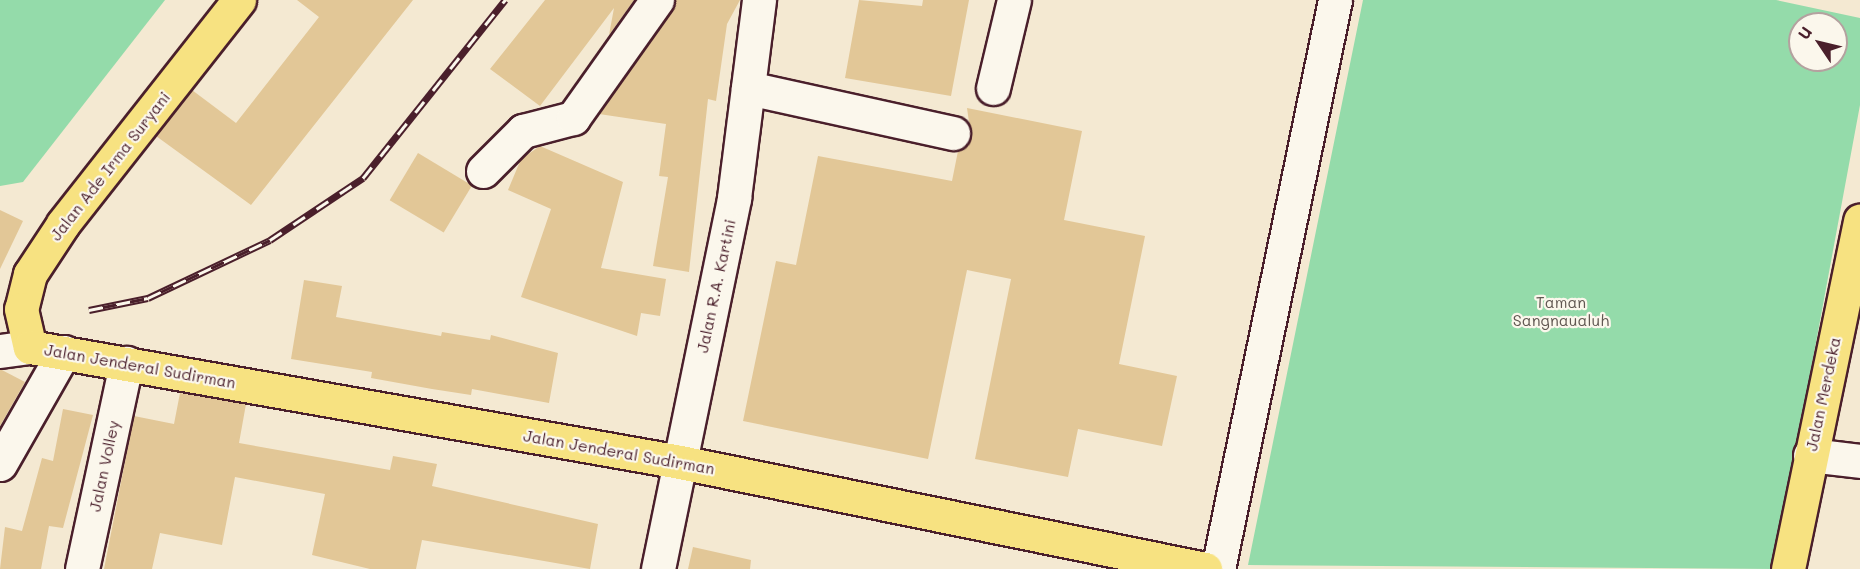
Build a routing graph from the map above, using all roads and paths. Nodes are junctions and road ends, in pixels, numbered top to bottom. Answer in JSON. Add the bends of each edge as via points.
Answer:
{"nodes":[{"id":1,"x":239,"y":0,"type":"edge"},
{"id":2,"x":657,"y":0,"type":"edge"},
{"id":3,"x":759,"y":0,"type":"edge"},
{"id":4,"x":1014,"y":0,"type":"edge"},
{"id":5,"x":1335,"y":0,"type":"edge"},
{"id":6,"x":748,"y":88,"type":"junction"},
{"id":7,"x":993,"y":88,"type":"dead end"},
{"id":8,"x":953,"y":133,"type":"dead end"},
{"id":9,"x":483,"y":171,"type":"dead end"},
{"id":10,"x":1860,"y":220,"type":"edge"},
{"id":11,"x":15,"y":349,"type":"edge"},
{"id":12,"x":64,"y":352,"type":"junction"},
{"id":13,"x":126,"y":363,"type":"junction"},
{"id":14,"x":1810,"y":455,"type":"junction"},
{"id":15,"x":1860,"y":461,"type":"edge"},
{"id":16,"x":680,"y":462,"type":"junction"},
{"id":17,"x":0,"y":464,"type":"edge"},
{"id":18,"x":1192,"y":567,"type":"edge"},
{"id":19,"x":82,"y":569,"type":"edge"},
{"id":20,"x":658,"y":569,"type":"edge"},
{"id":21,"x":1218,"y":569,"type":"edge"},
{"id":22,"x":1788,"y":569,"type":"edge"}],
"edges":[{"from":1,"to":11,"type":"main road","name":"Jalan Ade Irma Suryani","via":[[63,224],[30,274]]},
{"from":2,"to":9,"type":"street","via":[[573,118],[523,131]]},
{"from":3,"to":6,"type":"street","name":"Jalan R.A. Kartini"},
{"from":4,"to":7,"type":"street"},
{"from":5,"to":21,"type":"street"},
{"from":6,"to":8,"type":"street"},
{"from":6,"to":16,"type":"street","name":"Jalan R.A. Kartini","via":[[734,198]]},
{"from":10,"to":14,"type":"main road","name":"Jalan Merdeka"},
{"from":11,"to":12,"type":"main road","name":"Jalan Jenderal Sudirman"},
{"from":12,"to":13,"type":"main road","name":"Jalan Jenderal Sudirman"},
{"from":12,"to":17,"type":"street"},
{"from":13,"to":16,"type":"main road","name":"Jalan Jenderal Sudirman"},
{"from":13,"to":19,"type":"street","name":"Jalan Volley"},
{"from":14,"to":15,"type":"street"},
{"from":14,"to":22,"type":"main road","name":"Jalan Merdeka"},
{"from":16,"to":18,"type":"main road","name":"Jalan Jenderal Sudirman"},
{"from":16,"to":20,"type":"street","name":"Jalan R.A. Kartini"}]}
